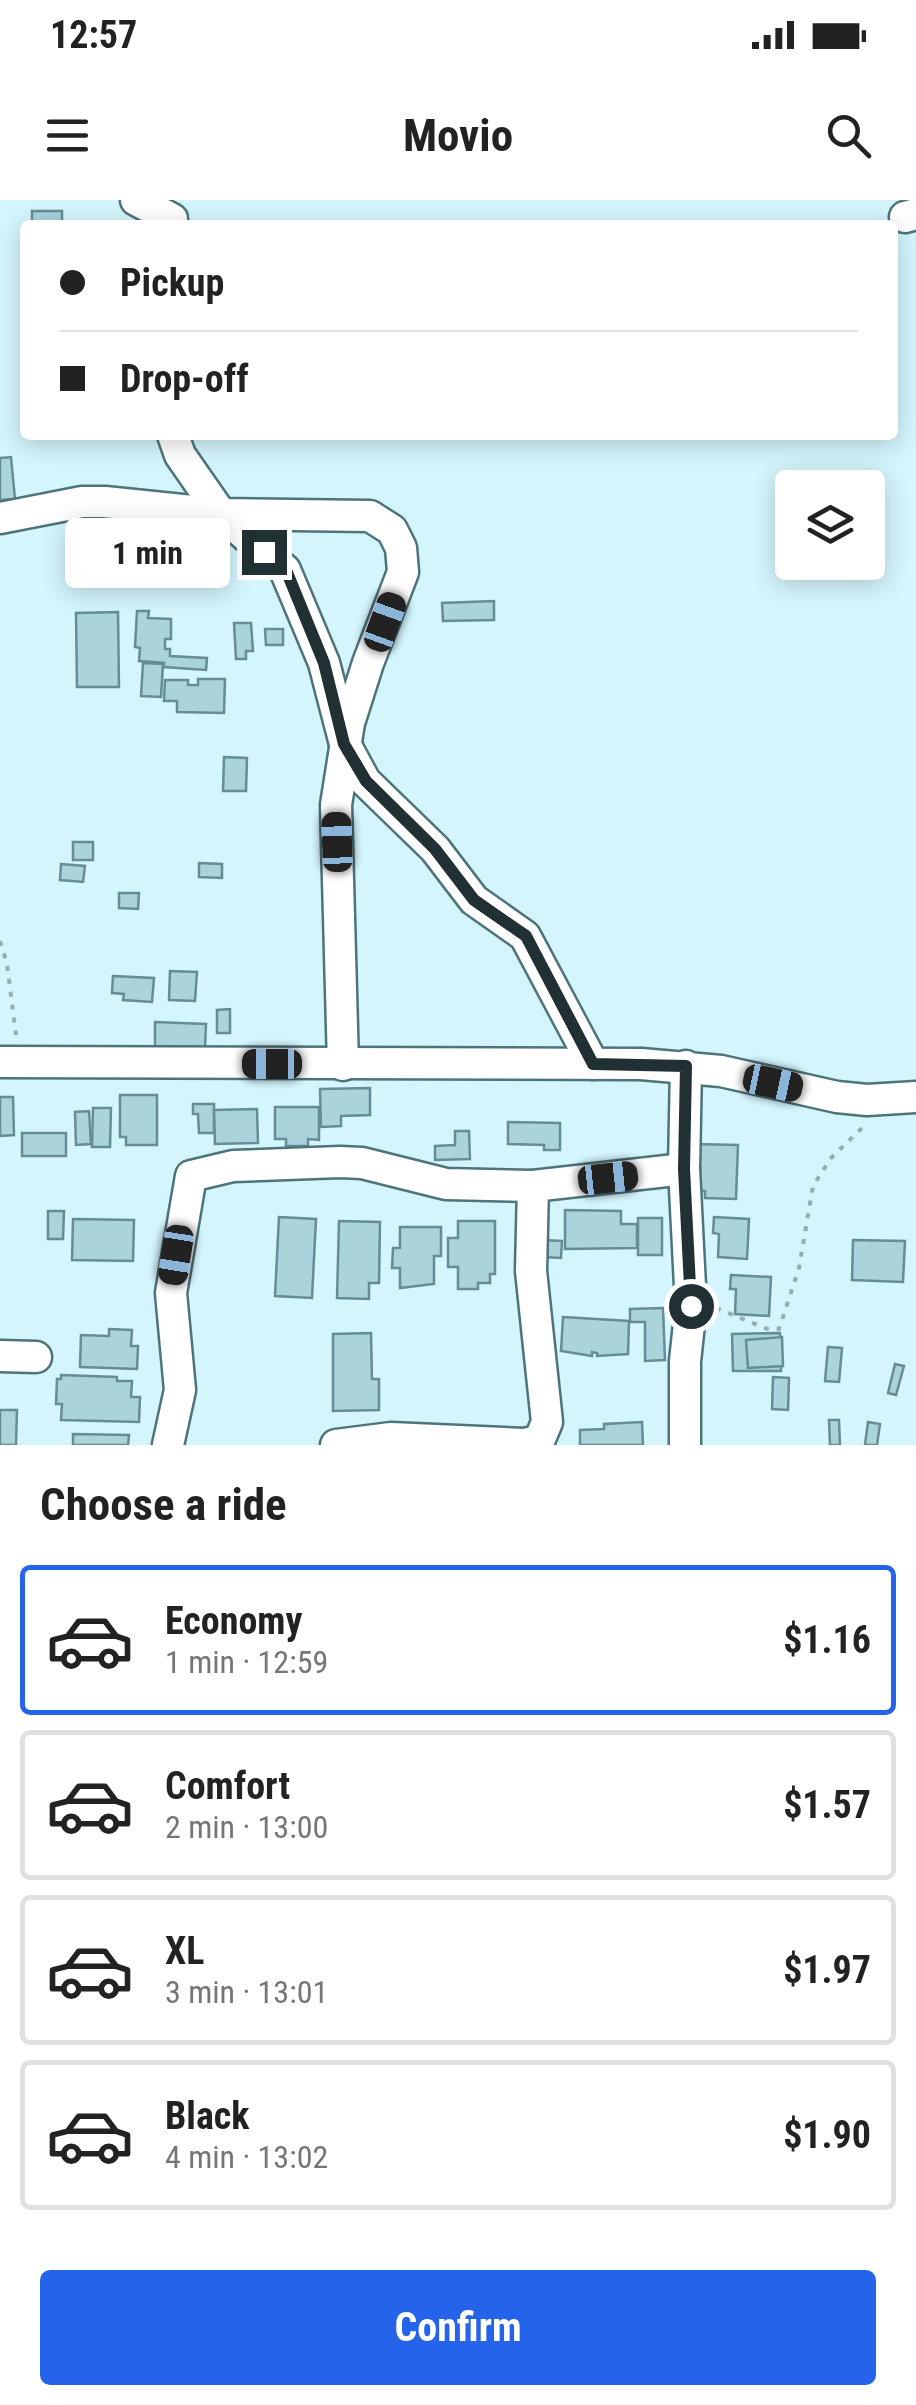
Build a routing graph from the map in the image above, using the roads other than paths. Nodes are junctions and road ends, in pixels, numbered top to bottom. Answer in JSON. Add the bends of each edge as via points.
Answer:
{"nodes":[{"id":1,"x":136,"y":200,"type":"edge"},
{"id":2,"x":172,"y":214,"type":"edge"},
{"id":3,"x":175,"y":440,"type":"edge"},
{"id":4,"x":220,"y":514,"type":"junction"},
{"id":5,"x":0,"y":518,"type":"edge"},
{"id":6,"x":344,"y":744,"type":"junction"},
{"id":7,"x":9,"y":1062,"type":"edge"},
{"id":8,"x":593,"y":1064,"type":"junction"},
{"id":9,"x":342,"y":1065,"type":"junction"},
{"id":10,"x":686,"y":1066,"type":"junction"},
{"id":11,"x":916,"y":1097,"type":"edge"},
{"id":12,"x":684,"y":1169,"type":"junction"},
{"id":13,"x":533,"y":1186,"type":"junction"},
{"id":14,"x":0,"y":1356,"type":"edge"},
{"id":15,"x":36,"y":1356,"type":"dead end"},
{"id":16,"x":168,"y":1445,"type":"edge"},
{"id":17,"x":336,"y":1445,"type":"edge"},
{"id":18,"x":684,"y":1445,"type":"edge"}],
"edges":[{"from":1,"to":2,"type":"street"},
{"from":3,"to":4,"type":"street"},
{"from":4,"to":5,"type":"street","via":[[82,502]]},
{"from":4,"to":6,"type":"street","via":[[286,570],[324,663]]},
{"from":4,"to":6,"type":"street","via":[[370,516],[392,530],[402,548],[403,572]]},
{"from":6,"to":8,"type":"street","via":[[366,781],[435,849],[474,900],[526,936]]},
{"from":6,"to":9,"type":"street","via":[[336,805]]},
{"from":7,"to":9,"type":"street"},
{"from":8,"to":9,"type":"street"},
{"from":8,"to":10,"type":"street"},
{"from":10,"to":11,"type":"street","via":[[837,1097]]},
{"from":10,"to":12,"type":"street"},
{"from":12,"to":13,"type":"street"},
{"from":12,"to":18,"type":"street","via":[[691,1306]]},
{"from":13,"to":16,"type":"street","via":[[446,1184],[340,1162],[233,1166],[191,1176],[170,1293],[180,1390]]},
{"from":13,"to":17,"type":"street","via":[[532,1271],[547,1422],[539,1441],[392,1438]]},
{"from":14,"to":15,"type":"street"}]}
